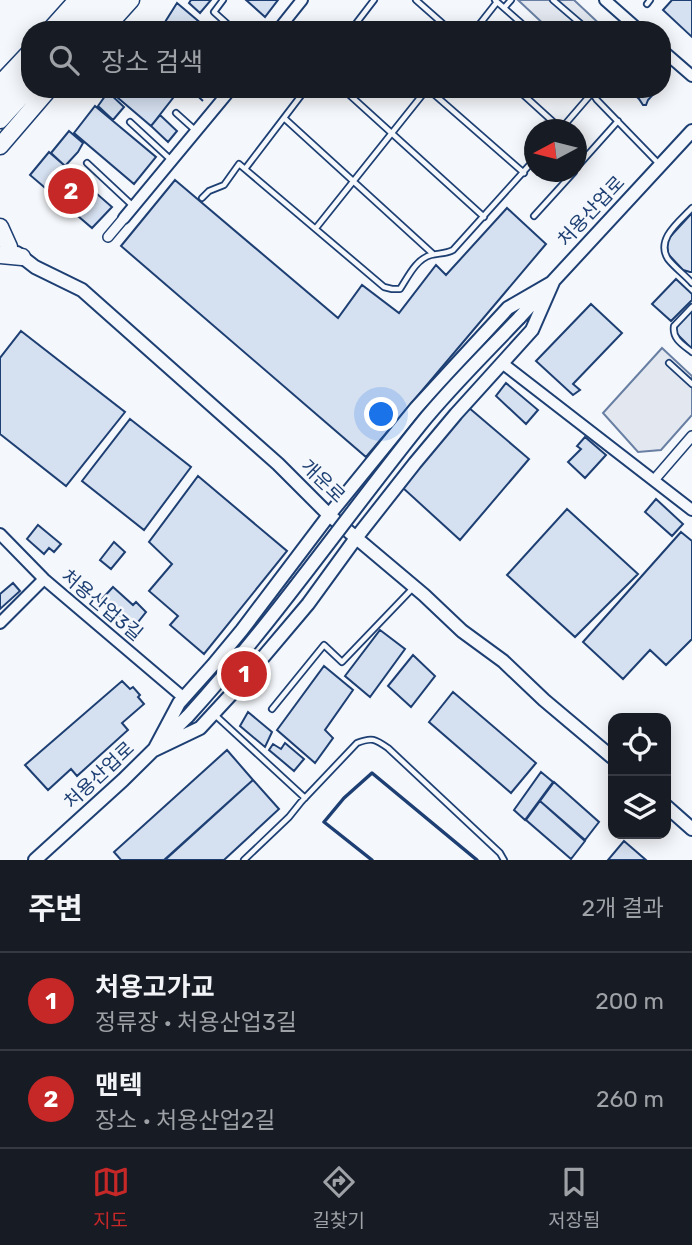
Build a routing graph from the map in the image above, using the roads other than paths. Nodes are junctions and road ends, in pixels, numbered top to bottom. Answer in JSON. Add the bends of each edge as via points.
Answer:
{"nodes":[{"id":1,"x":77,"y":0,"type":"edge"},
{"id":2,"x":96,"y":0,"type":"edge"},
{"id":3,"x":113,"y":0,"type":"edge"},
{"id":4,"x":131,"y":0,"type":"edge"},
{"id":5,"x":223,"y":0,"type":"edge"},
{"id":6,"x":302,"y":0,"type":"edge"},
{"id":7,"x":374,"y":0,"type":"edge"},
{"id":8,"x":416,"y":0,"type":"edge"},
{"id":9,"x":511,"y":0,"type":"edge"},
{"id":10,"x":554,"y":0,"type":"edge"},
{"id":11,"x":606,"y":0,"type":"edge"},
{"id":12,"x":496,"y":1,"type":"edge"},
{"id":13,"x":504,"y":8,"type":"junction"},
{"id":14,"x":58,"y":21,"type":"edge"},
{"id":15,"x":76,"y":21,"type":"edge"},
{"id":16,"x":92,"y":21,"type":"edge"},
{"id":17,"x":112,"y":21,"type":"edge"},
{"id":18,"x":224,"y":21,"type":"edge"},
{"id":19,"x":285,"y":21,"type":"edge"},
{"id":20,"x":358,"y":21,"type":"edge"},
{"id":21,"x":440,"y":21,"type":"edge"},
{"id":22,"x":482,"y":21,"type":"edge"},
{"id":23,"x":518,"y":21,"type":"edge"},
{"id":24,"x":578,"y":21,"type":"edge"},
{"id":25,"x":629,"y":21,"type":"edge"},
{"id":26,"x":671,"y":58,"type":"edge"},
{"id":27,"x":21,"y":62,"type":"edge"},
{"id":28,"x":692,"y":76,"type":"edge"},
{"id":29,"x":21,"y":79,"type":"edge"},
{"id":30,"x":0,"y":84,"type":"edge"},
{"id":31,"x":21,"y":97,"type":"edge"},
{"id":32,"x":42,"y":98,"type":"edge"},
{"id":33,"x":224,"y":98,"type":"edge"},
{"id":34,"x":299,"y":98,"type":"edge"},
{"id":35,"x":353,"y":98,"type":"edge"},
{"id":36,"x":420,"y":98,"type":"edge"},
{"id":37,"x":437,"y":98,"type":"edge"},
{"id":38,"x":527,"y":98,"type":"edge"},
{"id":39,"x":585,"y":98,"type":"edge"},
{"id":40,"x":597,"y":98,"type":"edge"},
{"id":41,"x":0,"y":101,"type":"edge"},
{"id":42,"x":176,"y":113,"type":"dead end"},
{"id":43,"x":284,"y":118,"type":"junction"},
{"id":44,"x":550,"y":119,"type":"edge"},
{"id":45,"x":569,"y":119,"type":"edge"},
{"id":46,"x":0,"y":120,"type":"edge"},
{"id":47,"x":618,"y":121,"type":"junction"},
{"id":48,"x":130,"y":122,"type":"dead end"},
{"id":49,"x":692,"y":131,"type":"edge"},
{"id":50,"x":196,"y":132,"type":"junction"},
{"id":51,"x":392,"y":133,"type":"junction"},
{"id":52,"x":0,"y":146,"type":"edge"},
{"id":53,"x":587,"y":156,"type":"edge"},
{"id":54,"x":172,"y":161,"type":"junction"},
{"id":55,"x":87,"y":163,"type":"dead end"},
{"id":56,"x":660,"y":165,"type":"junction"},
{"id":57,"x":245,"y":169,"type":"junction"},
{"id":58,"x":524,"y":173,"type":"joint"},
{"id":59,"x":354,"y":181,"type":"junction"},
{"id":60,"x":564,"y":182,"type":"edge"},
{"id":61,"x":202,"y":198,"type":"dead end"},
{"id":62,"x":134,"y":207,"type":"junction"},
{"id":63,"x":692,"y":208,"type":"edge"},
{"id":64,"x":534,"y":216,"type":"dead end"},
{"id":65,"x":484,"y":217,"type":"junction"},
{"id":66,"x":124,"y":218,"type":"joint"},
{"id":67,"x":0,"y":227,"type":"edge"},
{"id":68,"x":316,"y":228,"type":"junction"},
{"id":69,"x":108,"y":237,"type":"dead end"},
{"id":70,"x":8,"y":250,"type":"edge"},
{"id":71,"x":433,"y":254,"type":"junction"},
{"id":72,"x":683,"y":273,"type":"junction"},
{"id":73,"x":692,"y":277,"type":"edge"},
{"id":74,"x":553,"y":282,"type":"junction"},
{"id":75,"x":692,"y":283,"type":"edge"},
{"id":76,"x":692,"y":307,"type":"edge"},
{"id":77,"x":692,"y":352,"type":"edge"},
{"id":78,"x":502,"y":363,"type":"junction"},
{"id":79,"x":669,"y":363,"type":"dead end"},
{"id":80,"x":692,"y":384,"type":"edge"},
{"id":81,"x":692,"y":436,"type":"edge"},
{"id":82,"x":654,"y":480,"type":"junction"},
{"id":83,"x":692,"y":510,"type":"edge"},
{"id":84,"x":329,"y":515,"type":"junction"},
{"id":85,"x":0,"y":534,"type":"edge"},
{"id":86,"x":356,"y":538,"type":"junction"},
{"id":87,"x":44,"y":579,"type":"junction"},
{"id":88,"x":414,"y":587,"type":"junction"},
{"id":89,"x":0,"y":623,"type":"edge"},
{"id":90,"x":184,"y":698,"type":"junction"},
{"id":91,"x":272,"y":709,"type":"dead end"},
{"id":92,"x":214,"y":714,"type":"junction"},
{"id":93,"x":154,"y":750,"type":"junction"},
{"id":94,"x":608,"y":754,"type":"edge"},
{"id":95,"x":305,"y":798,"type":"junction"},
{"id":96,"x":671,"y":810,"type":"edge"},
{"id":97,"x":692,"y":829,"type":"edge"},
{"id":98,"x":35,"y":860,"type":"edge"},
{"id":99,"x":244,"y":860,"type":"edge"},
{"id":100,"x":504,"y":860,"type":"edge"}],
"edges":[{"from":1,"to":14,"type":"highway"},
{"from":2,"to":15,"type":"highway"},
{"from":3,"to":16,"type":"highway"},
{"from":4,"to":17,"type":"highway"},
{"from":5,"to":18,"type":"lane","via":[[214,12]]},
{"from":6,"to":19,"type":"street"},
{"from":7,"to":20,"type":"lane"},
{"from":8,"to":21,"type":"lane"},
{"from":9,"to":13,"type":"lane"},
{"from":10,"to":24,"type":"lane"},
{"from":11,"to":25,"type":"street"},
{"from":12,"to":13,"type":"lane"},
{"from":12,"to":22,"type":"lane"},
{"from":13,"to":23,"type":"lane"},
{"from":26,"to":28,"type":"street"},
{"from":27,"to":30,"type":"highway"},
{"from":29,"to":41,"type":"highway"},
{"from":31,"to":46,"type":"highway"},
{"from":32,"to":52,"type":"highway"},
{"from":33,"to":50,"type":"street"},
{"from":34,"to":43,"type":"lane"},
{"from":35,"to":51,"type":"lane"},
{"from":36,"to":51,"type":"lane"},
{"from":37,"to":58,"type":"lane"},
{"from":38,"to":44,"type":"lane"},
{"from":39,"to":45,"type":"lane"},
{"from":40,"to":47,"type":"lane"},
{"from":42,"to":50,"type":"lane"},
{"from":43,"to":57,"type":"lane"},
{"from":43,"to":59,"type":"lane"},
{"from":47,"to":53,"type":"lane"},
{"from":47,"to":56,"type":"lane"},
{"from":48,"to":54,"type":"lane"},
{"from":49,"to":56,"type":"main road","name":"처용산업로"},
{"from":50,"to":54,"type":"street"},
{"from":51,"to":59,"type":"lane"},
{"from":51,"to":65,"type":"lane"},
{"from":54,"to":62,"type":"street"},
{"from":55,"to":62,"type":"lane"},
{"from":56,"to":74,"type":"main road","name":"처용산업로"},
{"from":57,"to":61,"type":"lane","via":[[239,164],[224,185]]},
{"from":57,"to":68,"type":"lane"},
{"from":58,"to":65,"type":"lane"},
{"from":59,"to":68,"type":"lane"},
{"from":59,"to":71,"type":"lane"},
{"from":60,"to":64,"type":"lane"},
{"from":62,"to":66,"type":"street"},
{"from":63,"to":72,"type":"lane","via":[[665,240],[667,256]]},
{"from":65,"to":71,"type":"lane","via":[[453,250]]},
{"from":66,"to":69,"type":"street"},
{"from":67,"to":70,"type":"highway"},
{"from":68,"to":71,"type":"lane","via":[[392,289],[400,289],[421,258]]},
{"from":70,"to":84,"type":"main road","name":"개운로","via":[[82,290]]},
{"from":72,"to":73,"type":"lane"},
{"from":72,"to":75,"type":"lane"},
{"from":74,"to":78,"type":"main road","via":[[532,330]]},
{"from":74,"to":84,"type":"main road","via":[[508,308],[416,408]]},
{"from":74,"to":93,"type":"main road","name":"처용산업로","bridge":true,"via":[[423,421],[217,685]]},
{"from":76,"to":77,"type":"lane","via":[[673,330],[676,339]]},
{"from":78,"to":82,"type":"street"},
{"from":78,"to":86,"type":"main road"},
{"from":79,"to":80,"type":"lane"},
{"from":81,"to":82,"type":"street"},
{"from":82,"to":83,"type":"street"},
{"from":84,"to":86,"type":"main road","name":"개운로"},
{"from":84,"to":90,"type":"main road"},
{"from":85,"to":87,"type":"street","name":"처용산업3길"},
{"from":86,"to":88,"type":"main road","name":"개운로"},
{"from":86,"to":92,"type":"main road","via":[[308,604]]},
{"from":87,"to":89,"type":"street"},
{"from":87,"to":90,"type":"street","name":"처용산업3길"},
{"from":88,"to":91,"type":"lane","via":[[342,662],[324,645]]},
{"from":88,"to":94,"type":"main road","name":"개운로"},
{"from":90,"to":93,"type":"main road"},
{"from":92,"to":93,"type":"main road","via":[[200,728]]},
{"from":92,"to":95,"type":"lane"},
{"from":93,"to":98,"type":"main road","name":"처용산업로"},
{"from":95,"to":99,"type":"lane"},
{"from":95,"to":100,"type":"lane","via":[[357,743],[377,740]]},
{"from":96,"to":97,"type":"main road"}]}
